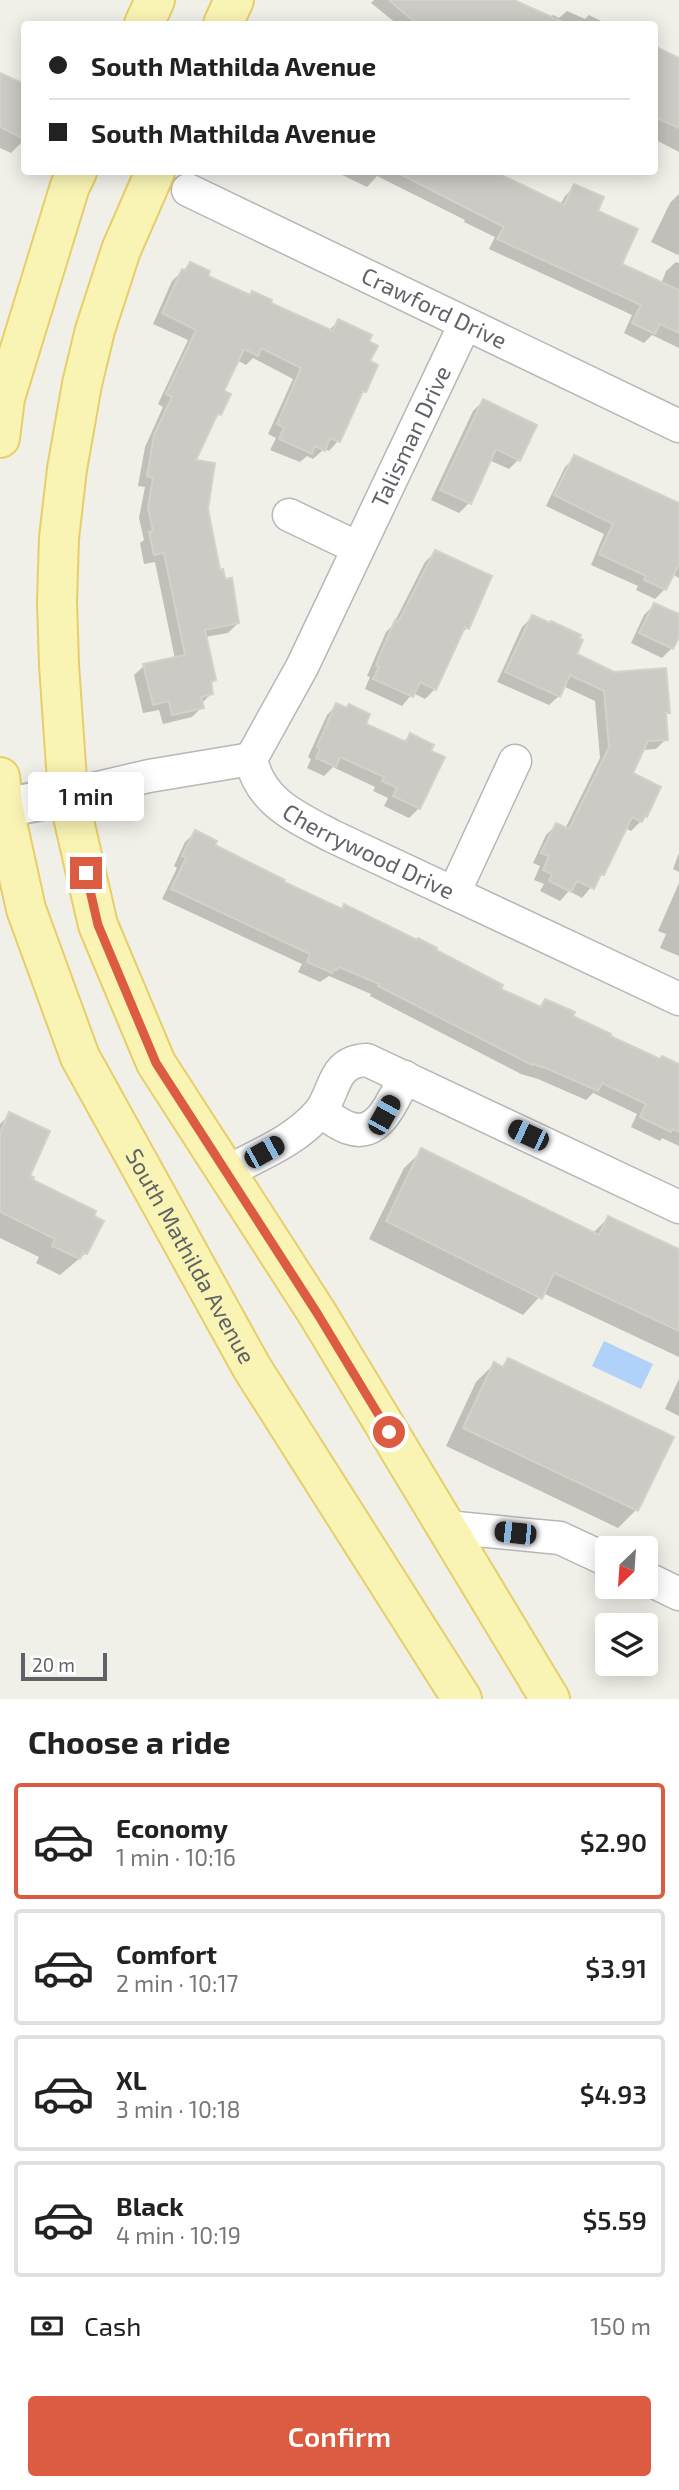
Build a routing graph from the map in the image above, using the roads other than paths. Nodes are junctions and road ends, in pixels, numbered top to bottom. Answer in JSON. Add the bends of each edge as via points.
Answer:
{"nodes":[{"id":1,"x":155,"y":0,"type":"edge"},
{"id":2,"x":234,"y":0,"type":"edge"},
{"id":3,"x":145,"y":21,"type":"edge"},
{"id":4,"x":224,"y":21,"type":"edge"},
{"id":5,"x":75,"y":175,"type":"edge"},
{"id":6,"x":154,"y":175,"type":"edge"},
{"id":7,"x":188,"y":190,"type":"dead end"},
{"id":8,"x":465,"y":324,"type":"junction"},
{"id":9,"x":3,"y":404,"type":"edge"},
{"id":10,"x":679,"y":426,"type":"edge"},
{"id":11,"x":0,"y":438,"type":"edge"},
{"id":12,"x":289,"y":516,"type":"dead end"},
{"id":13,"x":358,"y":548,"type":"junction"},
{"id":14,"x":251,"y":759,"type":"junction"},
{"id":15,"x":515,"y":761,"type":"dead end"},
{"id":16,"x":68,"y":795,"type":"junction"},
{"id":17,"x":1,"y":798,"type":"edge"},
{"id":18,"x":454,"y":893,"type":"junction"},
{"id":19,"x":679,"y":999,"type":"edge"},
{"id":20,"x":405,"y":1077,"type":"junction"},
{"id":21,"x":321,"y":1112,"type":"junction"},
{"id":22,"x":227,"y":1172,"type":"junction"},
{"id":23,"x":679,"y":1207,"type":"edge"},
{"id":24,"x":446,"y":1527,"type":"junction"},
{"id":25,"x":595,"y":1554,"type":"edge"},
{"id":26,"x":658,"y":1584,"type":"edge"},
{"id":27,"x":679,"y":1594,"type":"edge"},
{"id":28,"x":462,"y":1699,"type":"edge"},
{"id":29,"x":550,"y":1699,"type":"edge"}],
"edges":[{"from":1,"to":3,"type":"main road"},
{"from":2,"to":4,"type":"main road"},
{"from":5,"to":9,"type":"main road"},
{"from":6,"to":16,"type":"main road","via":[[121,250],[95,330],[67,470],[57,602]]},
{"from":7,"to":8,"type":"street","name":"Crawford Drive"},
{"from":8,"to":10,"type":"street","name":"Crawford Drive"},
{"from":8,"to":13,"type":"street","name":"Talisman Drive"},
{"from":9,"to":11,"type":"main road"},
{"from":12,"to":13,"type":"street"},
{"from":13,"to":14,"type":"street","name":"Talisman Drive","via":[[302,667]]},
{"from":14,"to":16,"type":"street"},
{"from":14,"to":18,"type":"street","name":"Cherrywood Drive","via":[[255,778],[293,816]]},
{"from":15,"to":18,"type":"street"},
{"from":16,"to":17,"type":"main road"},
{"from":16,"to":22,"type":"main road","via":[[98,925],[124,988],[156,1063]]},
{"from":17,"to":28,"type":"main road","name":"South Mathilda Avenue","via":[[26,909],[80,1057],[253,1368]]},
{"from":18,"to":19,"type":"street","name":"Cherrywood Drive"},
{"from":20,"to":21,"type":"street","via":[[374,1125],[350,1129]]},
{"from":20,"to":21,"type":"street","via":[[373,1062],[353,1062],[338,1076]]},
{"from":20,"to":23,"type":"street"},
{"from":21,"to":22,"type":"street","via":[[296,1135]]},
{"from":22,"to":24,"type":"main road"},
{"from":24,"to":25,"type":"street","via":[[560,1538]]},
{"from":24,"to":29,"type":"main road"},
{"from":26,"to":27,"type":"street"}]}
